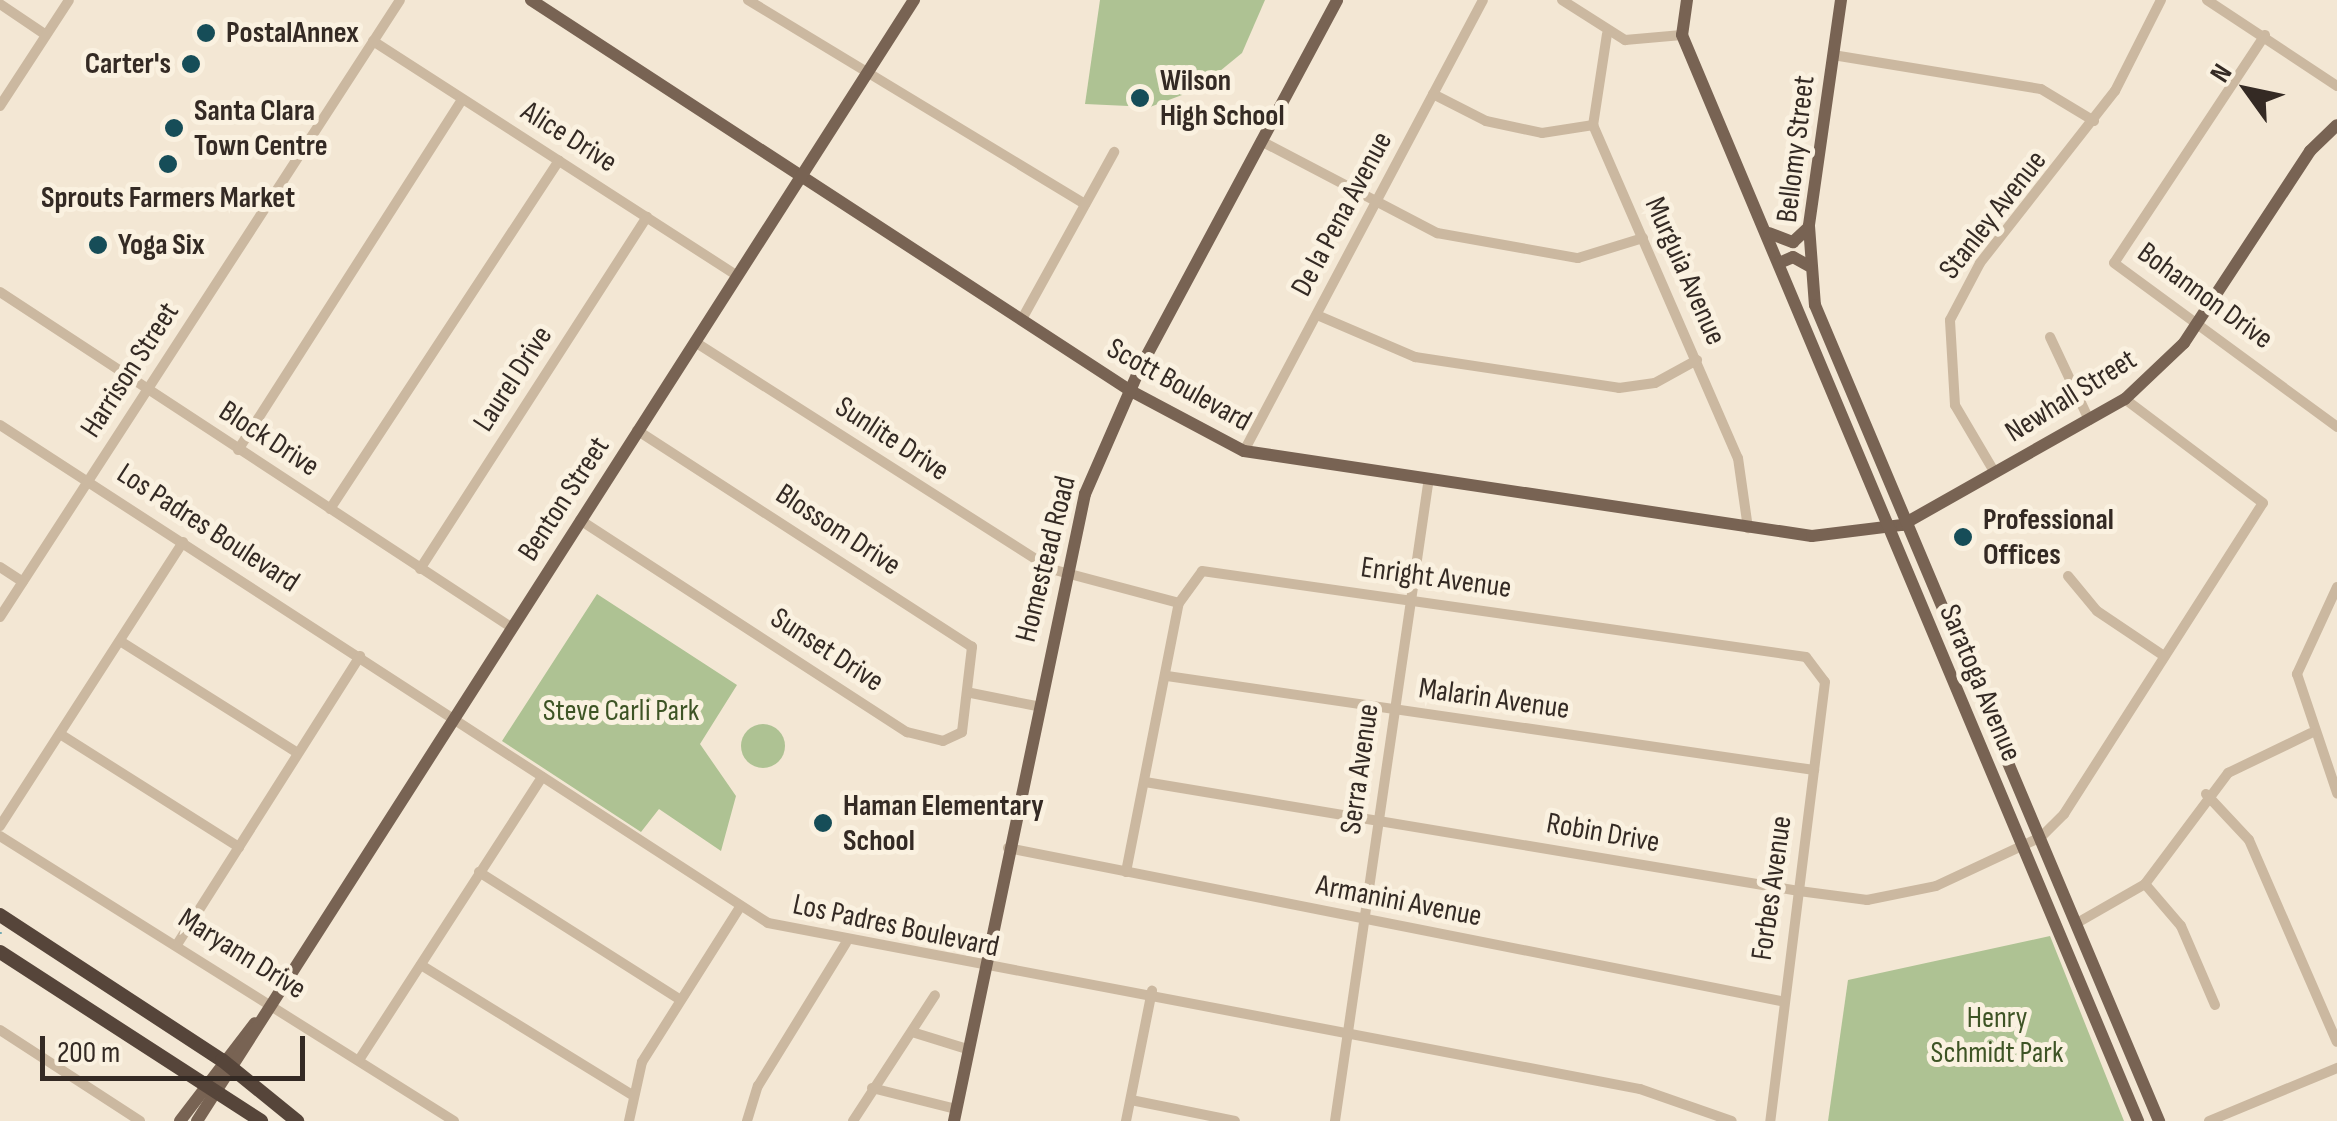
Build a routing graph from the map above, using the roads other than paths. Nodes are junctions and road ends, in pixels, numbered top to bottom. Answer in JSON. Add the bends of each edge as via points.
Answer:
{"nodes":[{"id":1,"x":69,"y":0,"type":"edge"},
{"id":2,"x":400,"y":0,"type":"edge"},
{"id":3,"x":533,"y":0,"type":"edge"},
{"id":4,"x":748,"y":0,"type":"edge"},
{"id":5,"x":914,"y":0,"type":"edge"},
{"id":6,"x":1337,"y":0,"type":"edge"},
{"id":7,"x":1483,"y":0,"type":"edge"},
{"id":8,"x":1562,"y":0,"type":"edge"},
{"id":9,"x":1687,"y":0,"type":"edge"},
{"id":10,"x":1842,"y":0,"type":"edge"},
{"id":11,"x":2160,"y":0,"type":"edge"},
{"id":12,"x":2207,"y":0,"type":"edge"},
{"id":13,"x":0,"y":4,"type":"edge"},
{"id":14,"x":46,"y":34,"type":"junction"},
{"id":15,"x":1608,"y":34,"type":"junction"},
{"id":16,"x":2265,"y":34,"type":"junction"},
{"id":17,"x":1682,"y":35,"type":"junction"},
{"id":18,"x":373,"y":41,"type":"junction"},
{"id":19,"x":1833,"y":55,"type":"junction"},
{"id":20,"x":866,"y":75,"type":"junction"},
{"id":21,"x":2337,"y":86,"type":"edge"},
{"id":22,"x":1434,"y":94,"type":"junction"},
{"id":23,"x":462,"y":100,"type":"junction"},
{"id":24,"x":0,"y":106,"type":"edge"},
{"id":25,"x":2094,"y":122,"type":"junction"},
{"id":26,"x":1592,"y":125,"type":"junction"},
{"id":27,"x":2337,"y":125,"type":"edge"},
{"id":28,"x":1261,"y":141,"type":"junction"},
{"id":29,"x":1114,"y":152,"type":"dead end"},
{"id":30,"x":559,"y":160,"type":"junction"},
{"id":31,"x":802,"y":176,"type":"junction"},
{"id":32,"x":1084,"y":204,"type":"junction"},
{"id":33,"x":1376,"y":205,"type":"junction"},
{"id":34,"x":647,"y":217,"type":"junction"},
{"id":35,"x":1809,"y":226,"type":"junction"},
{"id":36,"x":1768,"y":232,"type":"junction"},
{"id":37,"x":1643,"y":238,"type":"junction"},
{"id":38,"x":1779,"y":263,"type":"junction"},
{"id":39,"x":1809,"y":266,"type":"junction"},
{"id":40,"x":738,"y":276,"type":"junction"},
{"id":41,"x":0,"y":292,"type":"edge"},
{"id":42,"x":1814,"y":304,"type":"joint"},
{"id":43,"x":1317,"y":315,"type":"junction"},
{"id":44,"x":1022,"y":319,"type":"junction"},
{"id":45,"x":2198,"y":322,"type":"junction"},
{"id":46,"x":2050,"y":337,"type":"dead end"},
{"id":47,"x":695,"y":342,"type":"junction"},
{"id":48,"x":1697,"y":360,"type":"junction"},
{"id":49,"x":147,"y":390,"type":"junction"},
{"id":50,"x":1131,"y":391,"type":"junction"},
{"id":51,"x":2125,"y":400,"type":"junction"},
{"id":52,"x":2089,"y":420,"type":"junction"},
{"id":53,"x":0,"y":425,"type":"edge"},
{"id":54,"x":2337,"y":428,"type":"edge"},
{"id":55,"x":637,"y":430,"type":"junction"},
{"id":56,"x":238,"y":450,"type":"junction"},
{"id":57,"x":1244,"y":451,"type":"junction"},
{"id":58,"x":1995,"y":473,"type":"junction"},
{"id":59,"x":88,"y":480,"type":"junction"},
{"id":60,"x":1428,"y":484,"type":"junction"},
{"id":61,"x":330,"y":509,"type":"junction"},
{"id":62,"x":580,"y":520,"type":"junction"},
{"id":63,"x":1902,"y":524,"type":"junction"},
{"id":64,"x":1748,"y":528,"type":"junction"},
{"id":65,"x":1887,"y":529,"type":"junction"},
{"id":66,"x":183,"y":542,"type":"junction"},
{"id":67,"x":0,"y":567,"type":"edge"},
{"id":68,"x":420,"y":568,"type":"junction"},
{"id":69,"x":1064,"y":575,"type":"junction"},
{"id":70,"x":2068,"y":576,"type":"dead end"},
{"id":71,"x":23,"y":582,"type":"junction"},
{"id":72,"x":2337,"y":587,"type":"edge"},
{"id":73,"x":1410,"y":599,"type":"junction"},
{"id":74,"x":1179,"y":603,"type":"junction"},
{"id":75,"x":0,"y":617,"type":"edge"},
{"id":76,"x":511,"y":627,"type":"junction"},
{"id":77,"x":120,"y":641,"type":"junction"},
{"id":78,"x":360,"y":656,"type":"junction"},
{"id":79,"x":2164,"y":656,"type":"junction"},
{"id":80,"x":1818,"y":665,"type":"joint"},
{"id":81,"x":1167,"y":676,"type":"junction"},
{"id":82,"x":971,"y":693,"type":"junction"},
{"id":83,"x":1036,"y":706,"type":"junction"},
{"id":84,"x":1393,"y":709,"type":"junction"},
{"id":85,"x":452,"y":718,"type":"junction"},
{"id":86,"x":2312,"y":733,"type":"junction"},
{"id":87,"x":60,"y":734,"type":"junction"},
{"id":88,"x":298,"y":753,"type":"junction"},
{"id":89,"x":1814,"y":770,"type":"junction"},
{"id":90,"x":542,"y":777,"type":"junction"},
{"id":91,"x":1145,"y":782,"type":"junction"},
{"id":92,"x":2337,"y":793,"type":"edge"},
{"id":93,"x":2206,"y":794,"type":"junction"},
{"id":94,"x":1380,"y":814,"type":"junction"},
{"id":95,"x":0,"y":826,"type":"edge"},
{"id":96,"x":0,"y":836,"type":"edge"},
{"id":97,"x":2041,"y":836,"type":"junction"},
{"id":98,"x":2022,"y":846,"type":"junction"},
{"id":99,"x":238,"y":847,"type":"junction"},
{"id":100,"x":1006,"y":848,"type":"junction"},
{"id":101,"x":480,"y":872,"type":"junction"},
{"id":102,"x":1126,"y":872,"type":"junction"},
{"id":103,"x":2145,"y":884,"type":"junction"},
{"id":104,"x":1798,"y":891,"type":"junction"},
{"id":105,"x":740,"y":907,"type":"junction"},
{"id":106,"x":0,"y":915,"type":"edge"},
{"id":107,"x":1364,"y":920,"type":"junction"},
{"id":108,"x":2077,"y":922,"type":"junction"},
{"id":109,"x":178,"y":943,"type":"junction"},
{"id":110,"x":846,"y":944,"type":"junction"},
{"id":111,"x":0,"y":952,"type":"edge"},
{"id":112,"x":421,"y":966,"type":"junction"},
{"id":113,"x":984,"y":970,"type":"junction"},
{"id":114,"x":1152,"y":991,"type":"junction"},
{"id":115,"x":935,"y":995,"type":"dead end"},
{"id":116,"x":268,"y":998,"type":"junction"},
{"id":117,"x":679,"y":999,"type":"junction"},
{"id":118,"x":1782,"y":1001,"type":"junction"},
{"id":119,"x":2215,"y":1005,"type":"dead end"},
{"id":120,"x":0,"y":1030,"type":"edge"},
{"id":121,"x":912,"y":1032,"type":"junction"},
{"id":122,"x":1348,"y":1032,"type":"junction"},
{"id":123,"x":2337,"y":1042,"type":"edge"},
{"id":124,"x":968,"y":1049,"type":"junction"},
{"id":125,"x":359,"y":1060,"type":"junction"},
{"id":126,"x":228,"y":1064,"type":"junction"},
{"id":127,"x":2337,"y":1068,"type":"edge"},
{"id":128,"x":214,"y":1084,"type":"junction"},
{"id":129,"x":872,"y":1088,"type":"junction"},
{"id":130,"x":632,"y":1095,"type":"junction"},
{"id":131,"x":1131,"y":1100,"type":"junction"},
{"id":132,"x":955,"y":1115,"type":"edge"},
{"id":133,"x":140,"y":1121,"type":"edge"},
{"id":134,"x":180,"y":1121,"type":"edge"},
{"id":135,"x":197,"y":1121,"type":"edge"},
{"id":136,"x":261,"y":1121,"type":"edge"},
{"id":137,"x":298,"y":1121,"type":"edge"},
{"id":138,"x":454,"y":1121,"type":"edge"},
{"id":139,"x":629,"y":1121,"type":"edge"},
{"id":140,"x":747,"y":1121,"type":"edge"},
{"id":141,"x":853,"y":1121,"type":"edge"},
{"id":142,"x":1126,"y":1121,"type":"edge"},
{"id":143,"x":1235,"y":1121,"type":"edge"},
{"id":144,"x":1335,"y":1121,"type":"edge"},
{"id":145,"x":1732,"y":1121,"type":"edge"},
{"id":146,"x":1770,"y":1121,"type":"edge"},
{"id":147,"x":2138,"y":1121,"type":"edge"},
{"id":148,"x":2159,"y":1121,"type":"edge"},
{"id":149,"x":2209,"y":1121,"type":"edge"}],
"edges":[{"from":1,"to":14,"type":"street"},
{"from":2,"to":18,"type":"street","name":"Harrison Street"},
{"from":3,"to":31,"type":"main road","name":"Scott Boulevard"},
{"from":4,"to":20,"type":"street"},
{"from":5,"to":20,"type":"main road","name":"Benton Street"},
{"from":6,"to":28,"type":"main road","name":"Homestead Road"},
{"from":7,"to":22,"type":"street","name":"De la Pena Avenue"},
{"from":8,"to":15,"type":"street"},
{"from":9,"to":17,"type":"main road"},
{"from":10,"to":19,"type":"main road","name":"Bellomy Street"},
{"from":11,"to":25,"type":"street","name":"Stanley Avenue"},
{"from":12,"to":16,"type":"street"},
{"from":13,"to":14,"type":"street"},
{"from":14,"to":24,"type":"street"},
{"from":15,"to":17,"type":"street","via":[[1648,44]]},
{"from":15,"to":26,"type":"street"},
{"from":16,"to":21,"type":"street"},
{"from":16,"to":45,"type":"street","name":"Bohannon Drive","via":[[2114,263]]},
{"from":17,"to":36,"type":"main road","name":"Saratoga Avenue"},
{"from":18,"to":23,"type":"street","name":"Alice Drive"},
{"from":18,"to":49,"type":"street","name":"Harrison Street"},
{"from":19,"to":25,"type":"street","via":[[2042,90]]},
{"from":19,"to":35,"type":"main road","name":"Bellomy Street"},
{"from":20,"to":31,"type":"main road","name":"Benton Street"},
{"from":20,"to":32,"type":"street"},
{"from":22,"to":26,"type":"street","via":[[1486,121],[1542,133]]},
{"from":22,"to":33,"type":"street","name":"De la Pena Avenue"},
{"from":23,"to":30,"type":"street","name":"Alice Drive"},
{"from":23,"to":56,"type":"street"},
{"from":25,"to":58,"type":"street","name":"Stanley Avenue","via":[[1980,263],[1950,320],[1955,405]]},
{"from":26,"to":37,"type":"street","name":"Murguia Avenue"},
{"from":27,"to":45,"type":"main road","name":"Newhall Street","via":[[2310,151]]},
{"from":28,"to":33,"type":"street"},
{"from":28,"to":50,"type":"main road","name":"Homestead Road"},
{"from":29,"to":32,"type":"street"},
{"from":30,"to":34,"type":"street","name":"Alice Drive"},
{"from":30,"to":61,"type":"street"},
{"from":31,"to":40,"type":"main road","name":"Benton Street"},
{"from":31,"to":44,"type":"main road","name":"Scott Boulevard"},
{"from":32,"to":44,"type":"street"},
{"from":33,"to":37,"type":"street","via":[[1437,233],[1578,258]]},
{"from":33,"to":43,"type":"street","name":"De la Pena Avenue"},
{"from":34,"to":40,"type":"street","name":"Alice Drive"},
{"from":34,"to":68,"type":"street","name":"Laurel Drive"},
{"from":35,"to":36,"type":"main road","via":[[1792,242]]},
{"from":35,"to":39,"type":"main road","name":"Bellomy Street"},
{"from":36,"to":38,"type":"main road","name":"Saratoga Avenue"},
{"from":37,"to":48,"type":"street","name":"Murguia Avenue"},
{"from":38,"to":39,"type":"main road","via":[[1793,256]]},
{"from":38,"to":65,"type":"main road","name":"Saratoga Avenue"},
{"from":39,"to":42,"type":"main road","name":"Bellomy Street"},
{"from":40,"to":47,"type":"main road","name":"Benton Street"},
{"from":41,"to":49,"type":"street","name":"Block Drive"},
{"from":42,"to":63,"type":"main road","name":"Saratoga Avenue"},
{"from":43,"to":48,"type":"street","via":[[1415,357],[1619,388],[1655,383]]},
{"from":43,"to":57,"type":"street","name":"De la Pena Avenue"},
{"from":44,"to":50,"type":"main road","name":"Scott Boulevard"},
{"from":45,"to":51,"type":"main road","name":"Newhall Street"},
{"from":45,"to":54,"type":"street","name":"Bohannon Drive"},
{"from":46,"to":52,"type":"street"},
{"from":47,"to":55,"type":"main road","name":"Benton Street"},
{"from":47,"to":69,"type":"street","name":"Sunlite Drive"},
{"from":48,"to":64,"type":"street","name":"Murguia Avenue","via":[[1738,458]]},
{"from":49,"to":56,"type":"street","name":"Block Drive"},
{"from":49,"to":59,"type":"street","name":"Harrison Street"},
{"from":50,"to":57,"type":"main road","name":"Scott Boulevard"},
{"from":50,"to":69,"type":"main road","name":"Homestead Road","via":[[1088,485]]},
{"from":51,"to":52,"type":"main road","name":"Newhall Street"},
{"from":51,"to":79,"type":"street","via":[[2263,503]]},
{"from":52,"to":58,"type":"main road","name":"Newhall Street"},
{"from":53,"to":59,"type":"street","name":"Los Padres Boulevard"},
{"from":55,"to":62,"type":"main road","name":"Benton Street"},
{"from":55,"to":82,"type":"street","name":"Blossom Drive","via":[[966,642],[976,660]]},
{"from":56,"to":61,"type":"street","name":"Block Drive"},
{"from":57,"to":60,"type":"main road","name":"Scott Boulevard"},
{"from":58,"to":63,"type":"main road","name":"Newhall Street"},
{"from":59,"to":66,"type":"street","name":"Los Padres Boulevard"},
{"from":59,"to":71,"type":"street","name":"Harrison Street"},
{"from":60,"to":64,"type":"main road","name":"Scott Boulevard"},
{"from":60,"to":73,"type":"street","name":"Serra Avenue"},
{"from":61,"to":68,"type":"street","name":"Block Drive"},
{"from":62,"to":76,"type":"main road","name":"Benton Street"},
{"from":62,"to":82,"type":"street","name":"Sunset Drive","via":[[907,732],[952,740]]},
{"from":63,"to":65,"type":"main road","name":"Scott Boulevard"},
{"from":63,"to":97,"type":"main road","name":"Saratoga Avenue"},
{"from":64,"to":65,"type":"main road","name":"Scott Boulevard","via":[[1838,537]]},
{"from":65,"to":98,"type":"main road","name":"Saratoga Avenue"},
{"from":66,"to":77,"type":"street"},
{"from":66,"to":78,"type":"street","name":"Los Padres Boulevard"},
{"from":67,"to":71,"type":"street"},
{"from":68,"to":76,"type":"street","name":"Block Drive"},
{"from":69,"to":74,"type":"street"},
{"from":69,"to":83,"type":"main road","name":"Homestead Road"},
{"from":70,"to":79,"type":"street","via":[[2097,610]]},
{"from":71,"to":75,"type":"street","name":"Harrison Street"},
{"from":72,"to":86,"type":"street","via":[[2298,674]]},
{"from":73,"to":74,"type":"street","name":"Enright Avenue","via":[[1210,571],[1187,582]]},
{"from":73,"to":80,"type":"street","name":"Enright Avenue"},
{"from":73,"to":84,"type":"street","name":"Serra Avenue"},
{"from":74,"to":81,"type":"street"},
{"from":76,"to":85,"type":"main road","name":"Benton Street"},
{"from":77,"to":87,"type":"street"},
{"from":77,"to":88,"type":"street"},
{"from":78,"to":85,"type":"street","name":"Los Padres Boulevard"},
{"from":78,"to":88,"type":"street"},
{"from":79,"to":97,"type":"street"},
{"from":80,"to":89,"type":"street","name":"Forbes Avenue","via":[[1826,682]]},
{"from":81,"to":84,"type":"street","name":"Malarin Avenue"},
{"from":81,"to":91,"type":"street"},
{"from":82,"to":83,"type":"street"},
{"from":83,"to":100,"type":"main road","name":"Homestead Road"},
{"from":84,"to":89,"type":"street","name":"Malarin Avenue"},
{"from":84,"to":94,"type":"street","name":"Serra Avenue"},
{"from":85,"to":90,"type":"street","name":"Los Padres Boulevard"},
{"from":85,"to":116,"type":"main road","name":"Benton Street"},
{"from":86,"to":92,"type":"street"},
{"from":86,"to":93,"type":"street","via":[[2228,773]]},
{"from":87,"to":95,"type":"street"},
{"from":87,"to":99,"type":"street"},
{"from":88,"to":99,"type":"street"},
{"from":89,"to":104,"type":"street","name":"Forbes Avenue"},
{"from":90,"to":101,"type":"street"},
{"from":90,"to":105,"type":"street","name":"Los Padres Boulevard"},
{"from":91,"to":94,"type":"street","name":"Robin Drive"},
{"from":91,"to":102,"type":"street"},
{"from":93,"to":103,"type":"street"},
{"from":93,"to":123,"type":"street","via":[[2249,840]]},
{"from":94,"to":104,"type":"street","name":"Robin Drive"},
{"from":94,"to":107,"type":"street","name":"Serra Avenue"},
{"from":96,"to":109,"type":"street","name":"Maryann Drive"},
{"from":97,"to":98,"type":"street","name":"Robin Drive"},
{"from":97,"to":108,"type":"main road","name":"Saratoga Avenue"},
{"from":98,"to":104,"type":"street","name":"Robin Drive","via":[[1898,898]]},
{"from":98,"to":147,"type":"main road","name":"Saratoga Avenue"},
{"from":99,"to":109,"type":"street"},
{"from":100,"to":102,"type":"street","name":"Armanini Avenue"},
{"from":100,"to":113,"type":"main road","name":"Homestead Road"},
{"from":101,"to":112,"type":"street"},
{"from":101,"to":117,"type":"street"},
{"from":102,"to":107,"type":"street","name":"Armanini Avenue"},
{"from":103,"to":108,"type":"street"},
{"from":103,"to":119,"type":"street","via":[[2181,926]]},
{"from":104,"to":118,"type":"street","name":"Forbes Avenue"},
{"from":105,"to":110,"type":"street","name":"Los Padres Boulevard"},
{"from":105,"to":117,"type":"street"},
{"from":106,"to":126,"type":"highway"},
{"from":107,"to":118,"type":"street","name":"Armanini Avenue"},
{"from":107,"to":122,"type":"street","name":"Serra Avenue"},
{"from":108,"to":148,"type":"main road","name":"Saratoga Avenue"},
{"from":109,"to":116,"type":"street","name":"Maryann Drive"},
{"from":110,"to":113,"type":"street","name":"Los Padres Boulevard"},
{"from":110,"to":140,"type":"street","via":[[758,1086]]},
{"from":111,"to":128,"type":"highway"},
{"from":112,"to":125,"type":"street"},
{"from":112,"to":130,"type":"street"},
{"from":113,"to":114,"type":"street","name":"Los Padres Boulevard"},
{"from":113,"to":124,"type":"main road","name":"Homestead Road"},
{"from":114,"to":122,"type":"street","name":"Los Padres Boulevard"},
{"from":114,"to":131,"type":"street"},
{"from":115,"to":121,"type":"street"},
{"from":116,"to":125,"type":"street","name":"Maryann Drive"},
{"from":116,"to":126,"type":"main road","name":"Benton Street"},
{"from":117,"to":130,"type":"street"},
{"from":118,"to":146,"type":"street","name":"Forbes Avenue"},
{"from":120,"to":133,"type":"street"},
{"from":121,"to":124,"type":"street"},
{"from":121,"to":129,"type":"street"},
{"from":122,"to":144,"type":"street","name":"Serra Avenue"},
{"from":122,"to":145,"type":"street","name":"Los Padres Boulevard","via":[[1640,1088]]},
{"from":124,"to":132,"type":"main road","name":"Homestead Road"},
{"from":125,"to":138,"type":"street","name":"Maryann Drive"},
{"from":126,"to":128,"type":"main road","name":"Benton Street"},
{"from":126,"to":137,"type":"highway"},
{"from":127,"to":149,"type":"street"},
{"from":128,"to":134,"type":"main road","name":"Benton Street"},
{"from":128,"to":135,"type":"main road","name":"Benton Street"},
{"from":128,"to":136,"type":"highway"},
{"from":129,"to":132,"type":"street"},
{"from":129,"to":141,"type":"street"},
{"from":130,"to":139,"type":"street"},
{"from":131,"to":142,"type":"street"},
{"from":131,"to":143,"type":"street"}]}
